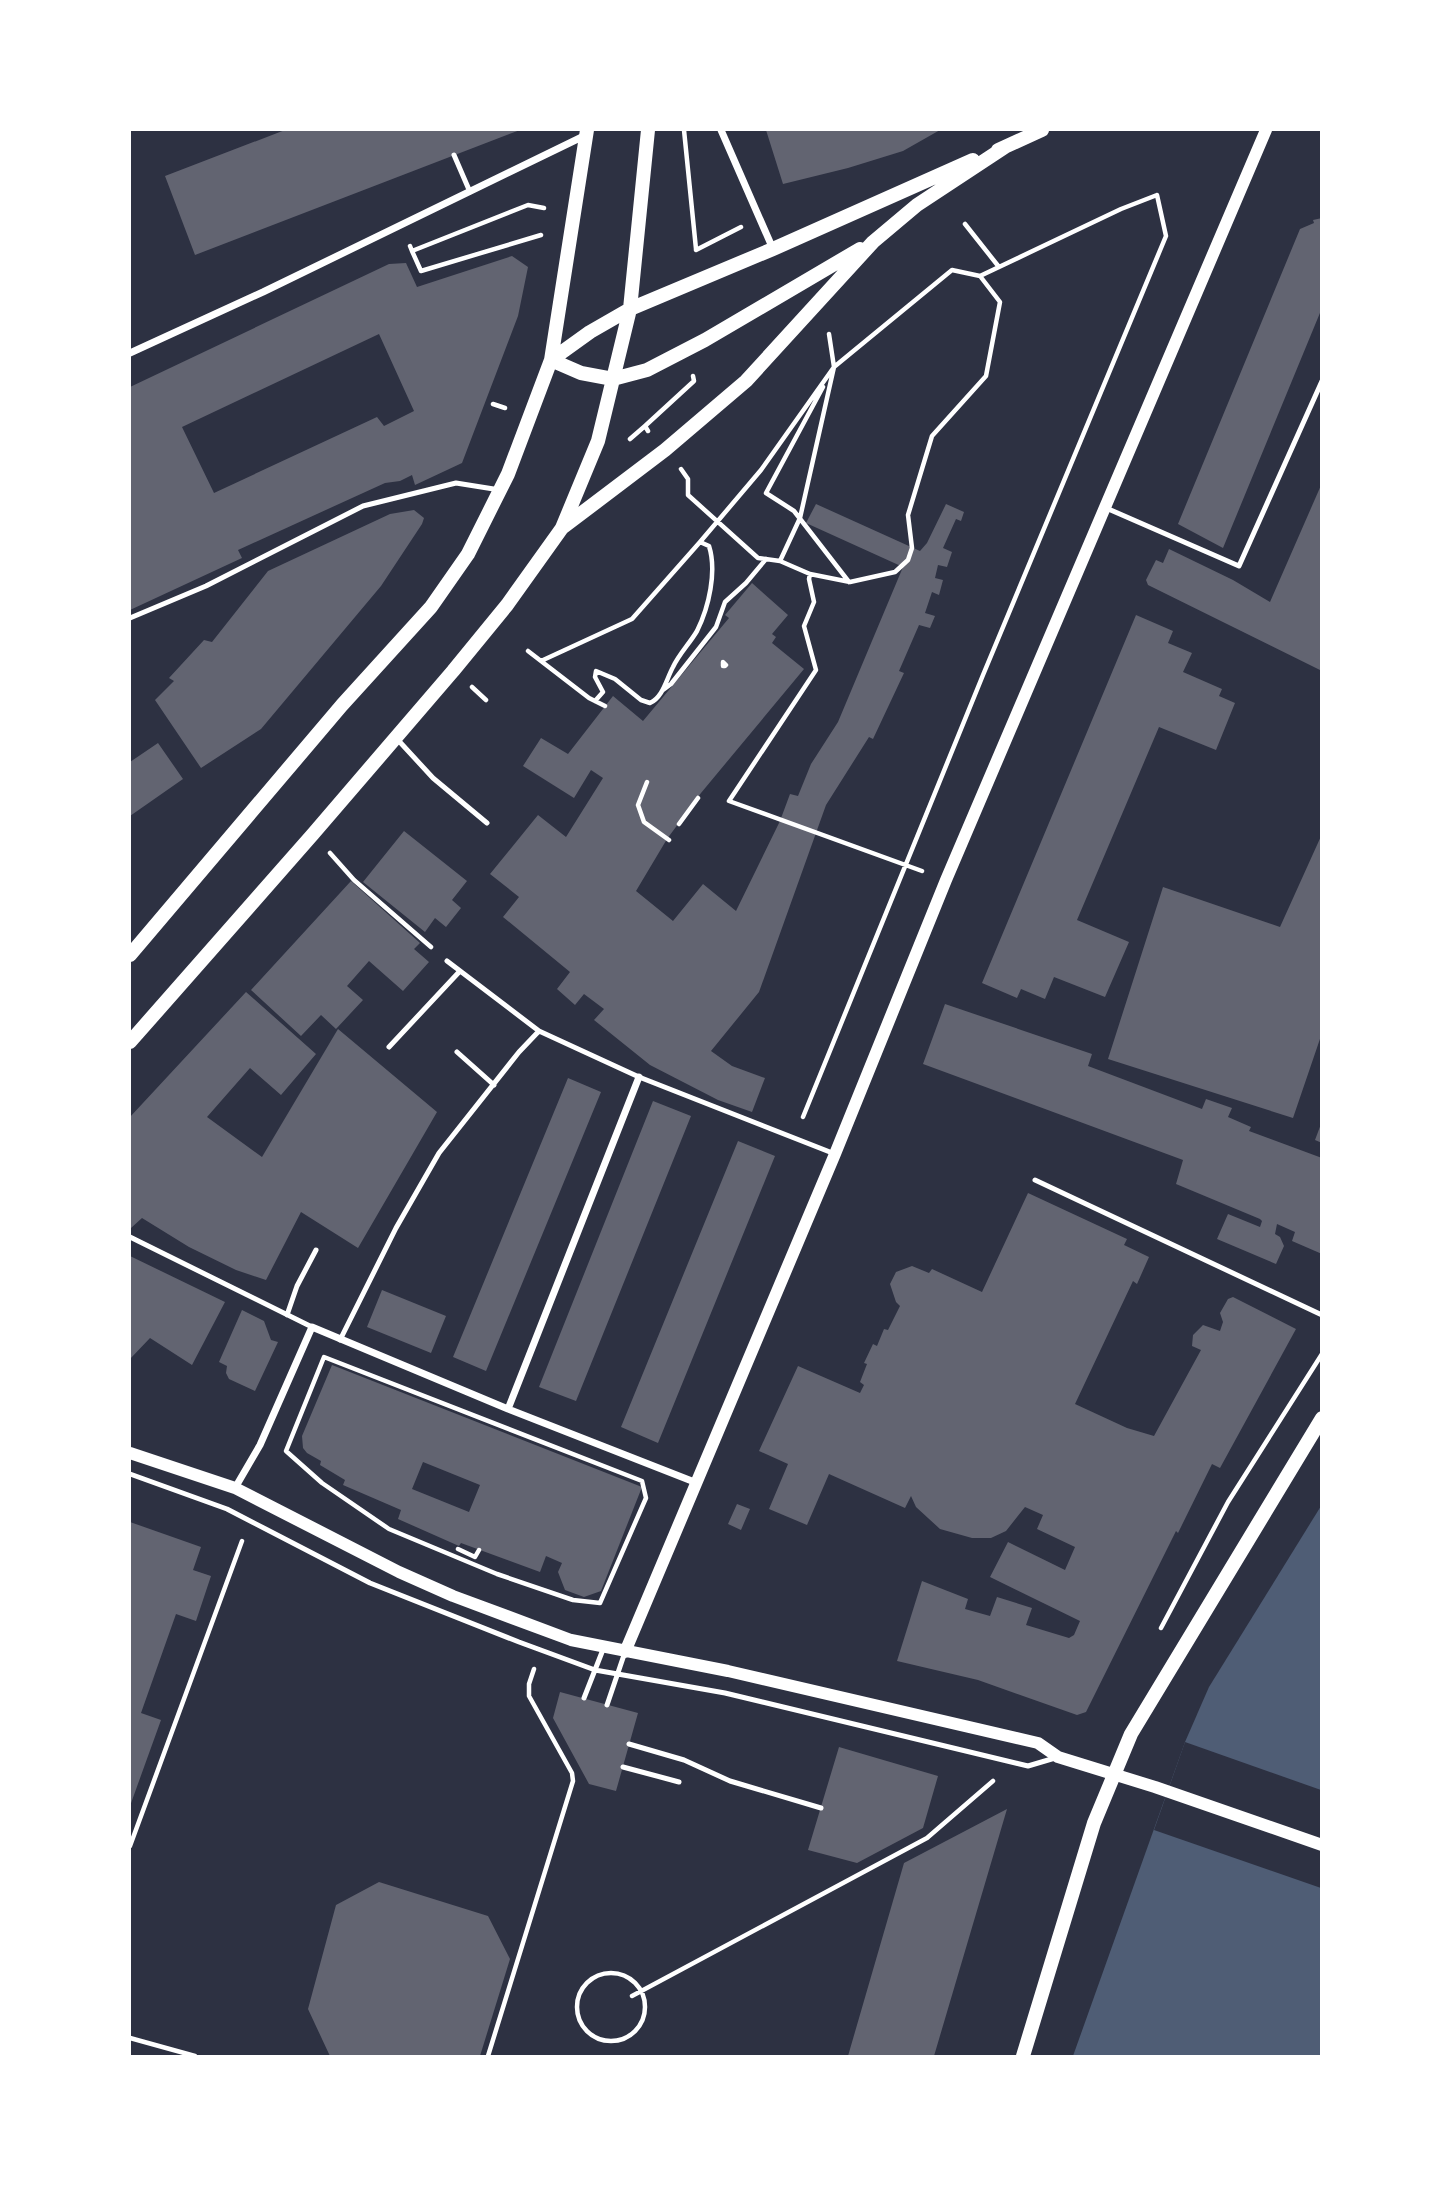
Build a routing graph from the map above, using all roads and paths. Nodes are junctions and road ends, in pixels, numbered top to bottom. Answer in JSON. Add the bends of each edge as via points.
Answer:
{"nodes":[{"id":1,"x":648,"y":130,"type":"edge"},
{"id":2,"x":684,"y":130,"type":"edge"},
{"id":3,"x":721,"y":130,"type":"edge"},
{"id":4,"x":1042,"y":130,"type":"edge"},
{"id":5,"x":1266,"y":130,"type":"edge"},
{"id":6,"x":587,"y":132,"type":"edge"},
{"id":7,"x":1005,"y":146,"type":"junction"},
{"id":8,"x":453,"y":155,"type":"dead end"},
{"id":9,"x":470,"y":192,"type":"junction"},
{"id":10,"x":544,"y":208,"type":"dead end"},
{"id":11,"x":745,"y":225,"type":"dead end"},
{"id":12,"x":965,"y":225,"type":"dead end"},
{"id":13,"x":401,"y":226,"type":"junction"},
{"id":14,"x":541,"y":235,"type":"dead end"},
{"id":15,"x":873,"y":242,"type":"junction"},
{"id":16,"x":696,"y":249,"type":"junction"},
{"id":17,"x":773,"y":249,"type":"junction"},
{"id":18,"x":412,"y":251,"type":"junction"},
{"id":19,"x":698,"y":255,"type":"dead end"},
{"id":20,"x":999,"y":267,"type":"junction"},
{"id":21,"x":980,"y":276,"type":"junction"},
{"id":22,"x":630,"y":310,"type":"junction"},
{"id":23,"x":829,"y":334,"type":"dead end"},
{"id":24,"x":130,"y":353,"type":"edge"},
{"id":25,"x":551,"y":360,"type":"junction"},
{"id":26,"x":834,"y":367,"type":"junction"},
{"id":27,"x":691,"y":372,"type":"dead end"},
{"id":28,"x":613,"y":379,"type":"junction"},
{"id":29,"x":1321,"y":381,"type":"edge"},
{"id":30,"x":493,"y":404,"type":"dead end"},
{"id":31,"x":505,"y":408,"type":"dead end"},
{"id":32,"x":645,"y":426,"type":"junction"},
{"id":33,"x":652,"y":436,"type":"dead end"},
{"id":34,"x":628,"y":441,"type":"dead end"},
{"id":35,"x":676,"y":463,"type":"dead end"},
{"id":36,"x":500,"y":490,"type":"junction"},
{"id":37,"x":1106,"y":508,"type":"junction"},
{"id":38,"x":717,"y":521,"type":"junction"},
{"id":39,"x":562,"y":528,"type":"junction"},
{"id":40,"x":700,"y":542,"type":"junction"},
{"id":41,"x":766,"y":559,"type":"junction"},
{"id":42,"x":780,"y":561,"type":"junction"},
{"id":43,"x":810,"y":574,"type":"junction"},
{"id":44,"x":850,"y":583,"type":"junction"},
{"id":45,"x":130,"y":618,"type":"edge"},
{"id":46,"x":528,"y":651,"type":"dead end"},
{"id":47,"x":541,"y":661,"type":"junction"},
{"id":48,"x":662,"y":690,"type":"junction"},
{"id":49,"x":595,"y":701,"type":"junction"},
{"id":50,"x":605,"y":706,"type":"dead end"},
{"id":51,"x":396,"y":738,"type":"junction"},
{"id":52,"x":647,"y":782,"type":"dead end"},
{"id":53,"x":698,"y":798,"type":"dead end"},
{"id":54,"x":487,"y":823,"type":"dead end"},
{"id":55,"x":679,"y":824,"type":"dead end"},
{"id":56,"x":313,"y":834,"type":"junction"},
{"id":57,"x":669,"y":840,"type":"dead end"},
{"id":58,"x":906,"y":866,"type":"junction"},
{"id":59,"x":946,"y":880,"type":"junction"},
{"id":60,"x":130,"y":955,"type":"edge"},
{"id":61,"x":447,"y":961,"type":"joint"},
{"id":62,"x":460,"y":971,"type":"junction"},
{"id":63,"x":539,"y":1031,"type":"junction"},
{"id":64,"x":130,"y":1042,"type":"edge"},
{"id":65,"x":389,"y":1047,"type":"dead end"},
{"id":66,"x":457,"y":1052,"type":"dead end"},
{"id":67,"x":639,"y":1077,"type":"junction"},
{"id":68,"x":494,"y":1084,"type":"junction"},
{"id":69,"x":795,"y":1138,"type":"junction"},
{"id":70,"x":835,"y":1154,"type":"junction"},
{"id":71,"x":1035,"y":1180,"type":"dead end"},
{"id":72,"x":130,"y":1237,"type":"edge"},
{"id":73,"x":316,"y":1250,"type":"dead end"},
{"id":74,"x":287,"y":1315,"type":"junction"},
{"id":75,"x":1321,"y":1315,"type":"edge"},
{"id":76,"x":312,"y":1327,"type":"junction"},
{"id":77,"x":340,"y":1340,"type":"junction"},
{"id":78,"x":1321,"y":1354,"type":"edge"},
{"id":79,"x":508,"y":1409,"type":"junction"},
{"id":80,"x":1321,"y":1418,"type":"edge"},
{"id":81,"x":130,"y":1453,"type":"edge"},
{"id":82,"x":130,"y":1474,"type":"edge"},
{"id":83,"x":697,"y":1483,"type":"junction"},
{"id":84,"x":235,"y":1488,"type":"junction"},
{"id":85,"x":646,"y":1498,"type":"joint"},
{"id":86,"x":227,"y":1509,"type":"junction"},
{"id":87,"x":458,"y":1549,"type":"dead end"},
{"id":88,"x":479,"y":1550,"type":"dead end"},
{"id":89,"x":1157,"y":1635,"type":"dead end"},
{"id":90,"x":604,"y":1647,"type":"junction"},
{"id":91,"x":625,"y":1652,"type":"junction"},
{"id":92,"x":595,"y":1670,"type":"junction"},
{"id":93,"x":617,"y":1675,"type":"junction"},
{"id":94,"x":529,"y":1684,"type":"dead end"},
{"id":95,"x":584,"y":1698,"type":"dead end"},
{"id":96,"x":607,"y":1705,"type":"dead end"},
{"id":97,"x":629,"y":1744,"type":"dead end"},
{"id":98,"x":1058,"y":1757,"type":"junction"},
{"id":99,"x":623,"y":1767,"type":"dead end"},
{"id":100,"x":1113,"y":1775,"type":"junction"},
{"id":101,"x":999,"y":1776,"type":"dead end"},
{"id":102,"x":679,"y":1782,"type":"dead end"},
{"id":103,"x":821,"y":1808,"type":"dead end"},
{"id":104,"x":1321,"y":1844,"type":"edge"},
{"id":105,"x":130,"y":1846,"type":"edge"},
{"id":106,"x":642,"y":1991,"type":"junction"},
{"id":107,"x":632,"y":1996,"type":"dead end"},
{"id":108,"x":130,"y":2038,"type":"edge"},
{"id":109,"x":195,"y":2056,"type":"edge"},
{"id":110,"x":488,"y":2056,"type":"edge"},
{"id":111,"x":1023,"y":2056,"type":"edge"}],
"edges":[{"from":1,"to":22,"type":"main road"},
{"from":2,"to":16,"type":"path"},
{"from":3,"to":17,"type":"street"},
{"from":4,"to":7,"type":"main road"},
{"from":5,"to":37,"type":"street"},
{"from":6,"to":9,"type":"street"},
{"from":6,"to":25,"type":"main road"},
{"from":7,"to":15,"type":"main road","via":[[917,205]]},
{"from":7,"to":17,"type":"main road"},
{"from":8,"to":9,"type":"lane"},
{"from":9,"to":13,"type":"street"},
{"from":10,"to":18,"type":"path","via":[[528,205]]},
{"from":11,"to":16,"type":"path"},
{"from":12,"to":20,"type":"path"},
{"from":13,"to":18,"type":"path"},
{"from":13,"to":24,"type":"street"},
{"from":14,"to":18,"type":"path","via":[[421,271]]},
{"from":15,"to":28,"type":"main road","via":[[705,340],[647,370]]},
{"from":15,"to":39,"type":"main road","via":[[746,381]]},
{"from":16,"to":19,"type":"path"},
{"from":17,"to":22,"type":"main road"},
{"from":20,"to":21,"type":"path"},
{"from":20,"to":58,"type":"path","via":[[1157,195],[1166,236]]},
{"from":21,"to":26,"type":"path","via":[[952,270]]},
{"from":21,"to":44,"type":"path","via":[[1000,302],[986,376],[932,436],[908,515],[912,548],[908,560],[895,572]]},
{"from":22,"to":25,"type":"main road"},
{"from":22,"to":28,"type":"main road"},
{"from":23,"to":26,"type":"path"},
{"from":25,"to":28,"type":"main road","via":[[581,373]]},
{"from":25,"to":36,"type":"main road"},
{"from":26,"to":38,"type":"path","via":[[761,470]]},
{"from":26,"to":42,"type":"path","via":[[800,518]]},
{"from":26,"to":44,"type":"path","via":[[766,493],[794,511]]},
{"from":27,"to":32,"type":"path","via":[[695,382]]},
{"from":28,"to":39,"type":"main road","via":[[598,441]]},
{"from":29,"to":37,"type":"lane","via":[[1239,566]]},
{"from":30,"to":31,"type":"path"},
{"from":32,"to":33,"type":"path"},
{"from":32,"to":34,"type":"path"},
{"from":35,"to":38,"type":"path","via":[[688,480],[688,495]]},
{"from":36,"to":45,"type":"lane","via":[[456,483],[363,506],[206,586]]},
{"from":36,"to":60,"type":"main road","via":[[468,554],[431,607]]},
{"from":37,"to":59,"type":"street"},
{"from":38,"to":40,"type":"path"},
{"from":38,"to":41,"type":"path","via":[[758,558]]},
{"from":39,"to":51,"type":"main road","via":[[507,605]]},
{"from":40,"to":47,"type":"path","via":[[632,619]]},
{"from":40,"to":48,"type":"path","via":[[709,545],[712,556],[710,587],[695,634]]},
{"from":41,"to":42,"type":"path"},
{"from":41,"to":48,"type":"path","via":[[724,602],[716,627]]},
{"from":42,"to":43,"type":"path"},
{"from":43,"to":44,"type":"path"},
{"from":43,"to":58,"type":"path","via":[[814,602],[804,626],[816,670],[729,801]]},
{"from":46,"to":47,"type":"path"},
{"from":47,"to":49,"type":"path"},
{"from":48,"to":49,"type":"path","via":[[650,703],[596,671],[604,692]]},
{"from":49,"to":50,"type":"path"},
{"from":51,"to":54,"type":"lane","via":[[433,778]]},
{"from":51,"to":56,"type":"main road"},
{"from":52,"to":57,"type":"path","via":[[638,806],[644,822]]},
{"from":53,"to":55,"type":"path"},
{"from":56,"to":61,"type":"path","via":[[354,880]]},
{"from":56,"to":64,"type":"main road"},
{"from":58,"to":59,"type":"path"},
{"from":58,"to":69,"type":"path"},
{"from":59,"to":70,"type":"street"},
{"from":61,"to":62,"type":"lane"},
{"from":62,"to":63,"type":"lane"},
{"from":62,"to":65,"type":"lane"},
{"from":63,"to":67,"type":"lane"},
{"from":63,"to":68,"type":"lane"},
{"from":66,"to":68,"type":"lane"},
{"from":67,"to":69,"type":"lane"},
{"from":67,"to":79,"type":"street"},
{"from":68,"to":77,"type":"lane","via":[[439,1153]]},
{"from":69,"to":70,"type":"lane"},
{"from":70,"to":83,"type":"street"},
{"from":71,"to":75,"type":"lane"},
{"from":72,"to":74,"type":"lane"},
{"from":73,"to":74,"type":"lane"},
{"from":74,"to":76,"type":"lane"},
{"from":76,"to":77,"type":"street"},
{"from":76,"to":84,"type":"street","via":[[260,1445]]},
{"from":77,"to":79,"type":"street"},
{"from":78,"to":89,"type":"path","via":[[1228,1502]]},
{"from":79,"to":83,"type":"street"},
{"from":80,"to":100,"type":"main road","via":[[1131,1734]]},
{"from":81,"to":84,"type":"street"},
{"from":82,"to":86,"type":"lane"},
{"from":83,"to":91,"type":"street"},
{"from":84,"to":90,"type":"street","via":[[453,1596],[546,1632]]},
{"from":85,"to":85,"type":"path","via":[[600,1603],[573,1600],[389,1529],[322,1483],[286,1451],[324,1357],[642,1481]]},
{"from":86,"to":92,"type":"lane","via":[[370,1583]]},
{"from":86,"to":105,"type":"path","via":[[245,1534]]},
{"from":87,"to":88,"type":"path","via":[[475,1557]]},
{"from":90,"to":91,"type":"street"},
{"from":90,"to":92,"type":"lane"},
{"from":91,"to":93,"type":"lane"},
{"from":91,"to":98,"type":"street","via":[[1019,1738],[1038,1743]]},
{"from":92,"to":93,"type":"lane"},
{"from":92,"to":95,"type":"lane"},
{"from":93,"to":96,"type":"lane"},
{"from":93,"to":98,"type":"lane","via":[[725,1693],[1028,1766]]},
{"from":94,"to":110,"type":"path","via":[[529,1696],[573,1781]]},
{"from":97,"to":103,"type":"lane"},
{"from":98,"to":100,"type":"street"},
{"from":99,"to":102,"type":"lane"},
{"from":100,"to":104,"type":"street"},
{"from":100,"to":111,"type":"main road"},
{"from":101,"to":106,"type":"path","via":[[927,1838]]},
{"from":106,"to":106,"type":"path","via":[[621,1974],[594,1977],[578,1997],[580,2024],[600,2040],[627,2038],[644,2017]]},
{"from":106,"to":107,"type":"path"},
{"from":108,"to":109,"type":"path"}]}
